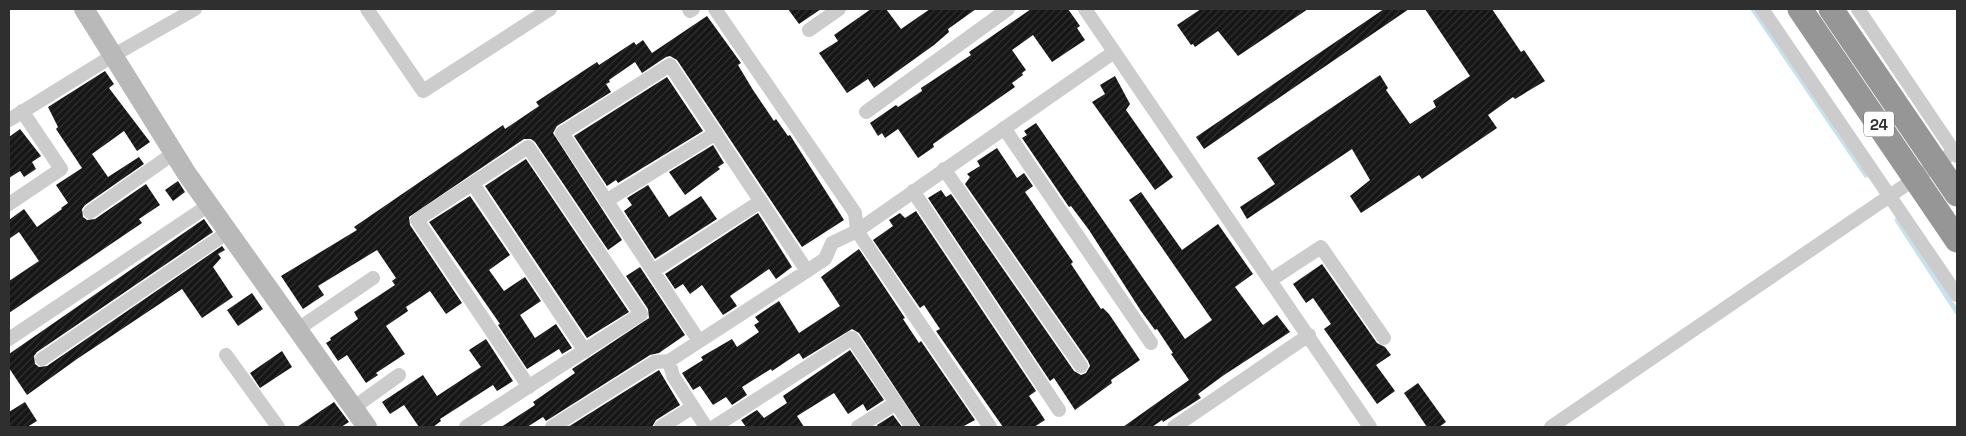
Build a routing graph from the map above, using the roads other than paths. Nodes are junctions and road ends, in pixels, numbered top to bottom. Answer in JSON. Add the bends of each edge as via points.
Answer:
{"nodes":[{"id":1,"x":84,"y":9,"type":"edge"},
{"id":2,"x":196,"y":9,"type":"edge"},
{"id":3,"x":367,"y":9,"type":"edge"},
{"id":4,"x":550,"y":9,"type":"edge"},
{"id":5,"x":689,"y":9,"type":"edge"},
{"id":6,"x":693,"y":9,"type":"edge"},
{"id":7,"x":715,"y":9,"type":"edge"},
{"id":8,"x":838,"y":9,"type":"edge"},
{"id":9,"x":1008,"y":9,"type":"edge"},
{"id":10,"x":1085,"y":9,"type":"edge"},
{"id":11,"x":1762,"y":9,"type":"edge"},
{"id":12,"x":1800,"y":9,"type":"edge"},
{"id":13,"x":1831,"y":9,"type":"edge"},
{"id":14,"x":1858,"y":9,"type":"edge"},
{"id":15,"x":809,"y":30,"type":"dead end"},
{"id":16,"x":1114,"y":52,"type":"junction"},
{"id":17,"x":114,"y":55,"type":"junction"},
{"id":18,"x":22,"y":111,"type":"junction"},
{"id":19,"x":866,"y":112,"type":"dead end"},
{"id":20,"x":9,"y":120,"type":"edge"},
{"id":21,"x":1004,"y":128,"type":"junction"},
{"id":22,"x":716,"y":133,"type":"junction"},
{"id":23,"x":174,"y":153,"type":"junction"},
{"id":24,"x":1952,"y":156,"type":"edge"},
{"id":25,"x":944,"y":169,"type":"junction"},
{"id":26,"x":1916,"y":178,"type":"junction"},
{"id":27,"x":473,"y":184,"type":"junction"},
{"id":28,"x":913,"y":191,"type":"junction"},
{"id":29,"x":1957,"y":194,"type":"edge"},
{"id":30,"x":1890,"y":196,"type":"junction"},
{"id":31,"x":606,"y":201,"type":"junction"},
{"id":32,"x":760,"y":201,"type":"junction"},
{"id":33,"x":9,"y":204,"type":"edge"},
{"id":34,"x":209,"y":205,"type":"junction"},
{"id":35,"x":90,"y":212,"type":"dead end"},
{"id":36,"x":857,"y":231,"type":"junction"},
{"id":37,"x":228,"y":232,"type":"junction"},
{"id":38,"x":1957,"y":240,"type":"edge"},
{"id":39,"x":653,"y":271,"type":"junction"},
{"id":40,"x":807,"y":271,"type":"junction"},
{"id":41,"x":373,"y":278,"type":"dead end"},
{"id":42,"x":1271,"y":280,"type":"junction"},
{"id":43,"x":1957,"y":295,"type":"edge"},
{"id":44,"x":298,"y":329,"type":"junction"},
{"id":45,"x":1309,"y":335,"type":"junction"},
{"id":46,"x":1384,"y":338,"type":"dead end"},
{"id":47,"x":9,"y":339,"type":"edge"},
{"id":48,"x":699,"y":341,"type":"junction"},
{"id":49,"x":1150,"y":343,"type":"dead end"},
{"id":50,"x":585,"y":351,"type":"junction"},
{"id":51,"x":226,"y":355,"type":"dead end"},
{"id":52,"x":42,"y":359,"type":"dead end"},
{"id":53,"x":669,"y":361,"type":"junction"},
{"id":54,"x":1081,"y":366,"type":"dead end"},
{"id":55,"x":399,"y":375,"type":"dead end"},
{"id":56,"x":529,"y":387,"type":"junction"},
{"id":57,"x":896,"y":403,"type":"junction"},
{"id":58,"x":693,"y":407,"type":"junction"},
{"id":59,"x":353,"y":408,"type":"junction"},
{"id":60,"x":1059,"y":410,"type":"dead end"},
{"id":61,"x":278,"y":427,"type":"edge"},
{"id":62,"x":367,"y":427,"type":"edge"},
{"id":63,"x":466,"y":427,"type":"edge"},
{"id":64,"x":552,"y":427,"type":"edge"},
{"id":65,"x":661,"y":427,"type":"edge"},
{"id":66,"x":706,"y":427,"type":"edge"},
{"id":67,"x":714,"y":427,"type":"edge"},
{"id":68,"x":858,"y":427,"type":"edge"},
{"id":69,"x":912,"y":427,"type":"edge"},
{"id":70,"x":990,"y":427,"type":"edge"},
{"id":71,"x":1174,"y":427,"type":"edge"},
{"id":72,"x":1370,"y":427,"type":"edge"},
{"id":73,"x":1550,"y":427,"type":"edge"}],
"edges":[{"from":1,"to":17,"type":"street"},
{"from":2,"to":17,"type":"street"},
{"from":3,"to":4,"type":"street","via":[[423,91]]},
{"from":5,"to":6,"type":"street"},
{"from":7,"to":36,"type":"street","via":[[855,213]]},
{"from":8,"to":15,"type":"street"},
{"from":9,"to":19,"type":"street"},
{"from":10,"to":16,"type":"street"},
{"from":11,"to":30,"type":"street"},
{"from":12,"to":26,"type":"highway","number":"24"},
{"from":13,"to":24,"type":"highway","number":"24"},
{"from":14,"to":24,"type":"street"},
{"from":16,"to":21,"type":"street"},
{"from":16,"to":42,"type":"street"},
{"from":17,"to":18,"type":"street"},
{"from":17,"to":23,"type":"street"},
{"from":18,"to":20,"type":"street"},
{"from":18,"to":33,"type":"street","via":[[61,169]]},
{"from":21,"to":25,"type":"street"},
{"from":21,"to":49,"type":"street"},
{"from":22,"to":31,"type":"street"},
{"from":22,"to":31,"type":"street","via":[[670,65],[562,133]]},
{"from":22,"to":32,"type":"street"},
{"from":23,"to":34,"type":"street"},
{"from":23,"to":35,"type":"street"},
{"from":24,"to":26,"type":"street"},
{"from":24,"to":29,"type":"highway","number":"24"},
{"from":25,"to":28,"type":"street"},
{"from":25,"to":54,"type":"street"},
{"from":26,"to":30,"type":"street"},
{"from":26,"to":38,"type":"highway","number":"24"},
{"from":27,"to":50,"type":"street"},
{"from":27,"to":50,"type":"street","via":[[528,147],[641,314]]},
{"from":27,"to":56,"type":"street","via":[[417,220]]},
{"from":28,"to":36,"type":"street"},
{"from":28,"to":60,"type":"street"},
{"from":30,"to":43,"type":"street"},
{"from":30,"to":73,"type":"street"},
{"from":31,"to":39,"type":"street"},
{"from":32,"to":39,"type":"street"},
{"from":32,"to":40,"type":"street"},
{"from":34,"to":37,"type":"street"},
{"from":34,"to":47,"type":"street"},
{"from":36,"to":40,"type":"street","via":[[832,243],[825,259]]},
{"from":36,"to":70,"type":"street"},
{"from":37,"to":44,"type":"street"},
{"from":37,"to":52,"type":"street"},
{"from":39,"to":48,"type":"street"},
{"from":40,"to":48,"type":"street"},
{"from":41,"to":44,"type":"street"},
{"from":42,"to":45,"type":"street"},
{"from":42,"to":46,"type":"street","via":[[1321,247]]},
{"from":44,"to":59,"type":"street"},
{"from":45,"to":71,"type":"street"},
{"from":45,"to":72,"type":"street"},
{"from":48,"to":53,"type":"street"},
{"from":50,"to":56,"type":"street"},
{"from":51,"to":61,"type":"street"},
{"from":53,"to":58,"type":"street","via":[[673,376]]},
{"from":53,"to":64,"type":"street","via":[[655,362]]},
{"from":55,"to":59,"type":"street"},
{"from":56,"to":63,"type":"street"},
{"from":57,"to":67,"type":"street","via":[[852,338]]},
{"from":57,"to":68,"type":"street"},
{"from":57,"to":69,"type":"street"},
{"from":58,"to":65,"type":"street"},
{"from":58,"to":66,"type":"street"},
{"from":59,"to":62,"type":"street"}]}
